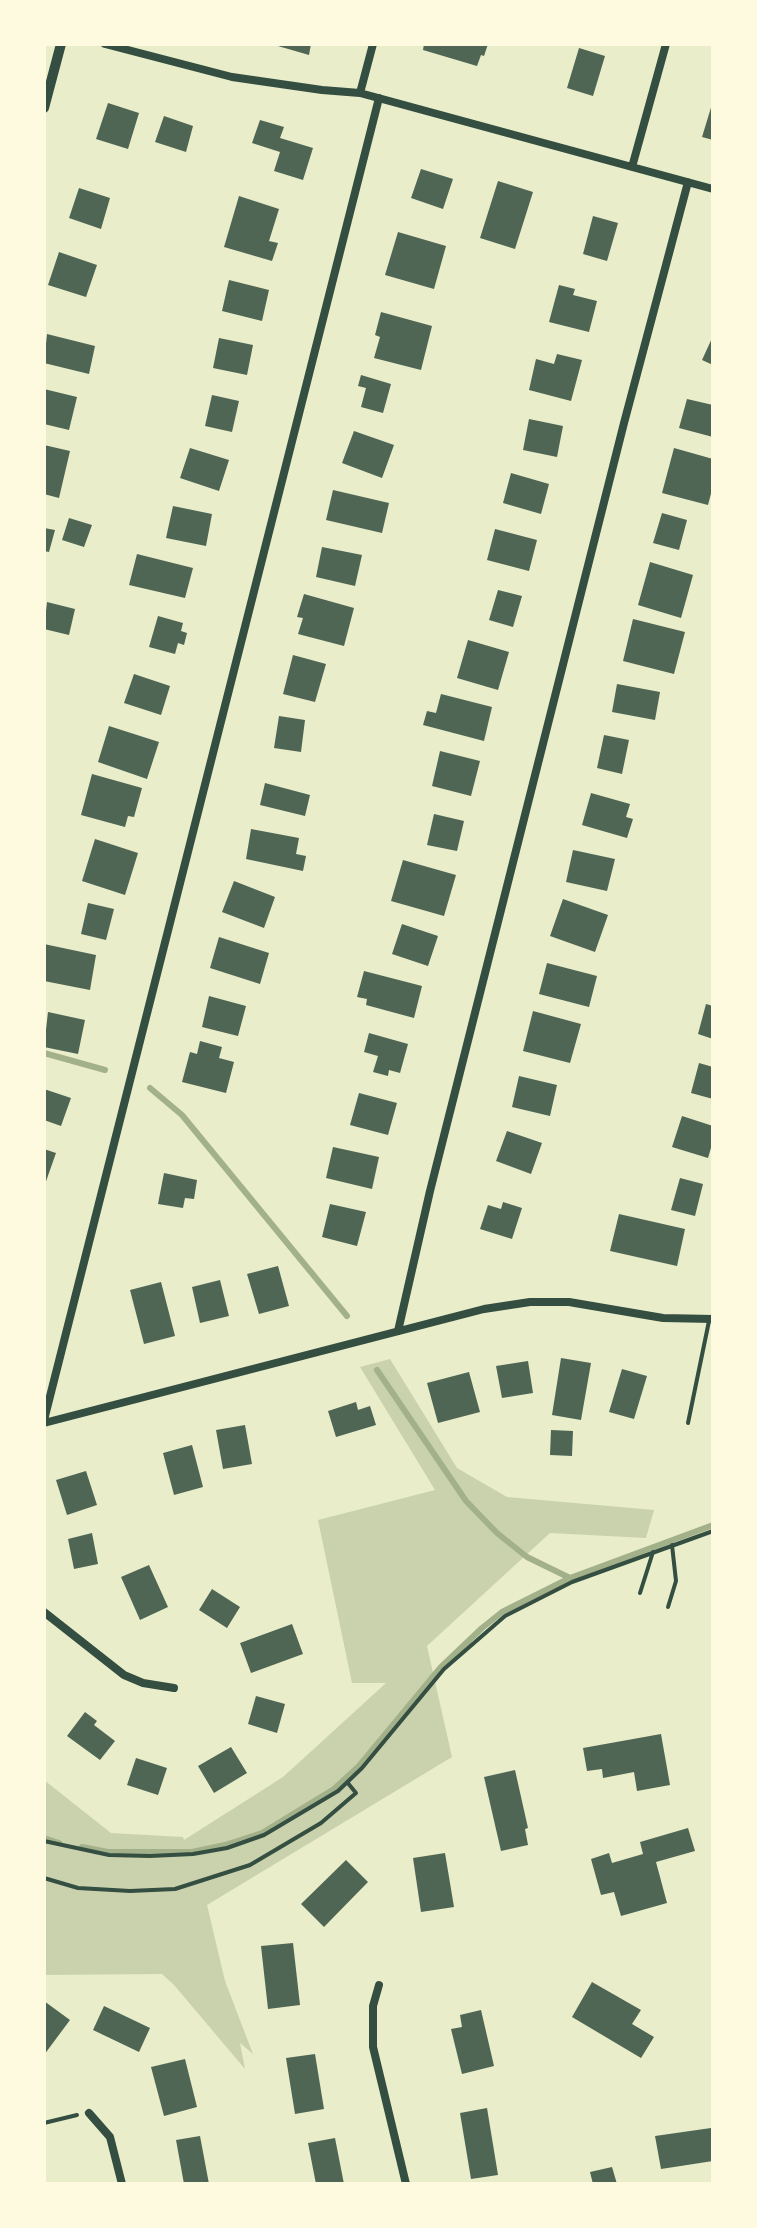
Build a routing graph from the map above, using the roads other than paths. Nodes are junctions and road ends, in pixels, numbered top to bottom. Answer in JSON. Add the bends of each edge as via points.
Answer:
{"nodes":[{"id":1,"x":61,"y":44,"type":"edge"},
{"id":2,"x":105,"y":44,"type":"edge"},
{"id":3,"x":373,"y":44,"type":"edge"},
{"id":4,"x":666,"y":44,"type":"edge"},
{"id":5,"x":360,"y":93,"type":"junction"},
{"id":6,"x":379,"y":98,"type":"junction"},
{"id":7,"x":44,"y":108,"type":"edge"},
{"id":8,"x":632,"y":167,"type":"junction"},
{"id":9,"x":688,"y":182,"type":"junction"},
{"id":10,"x":713,"y":189,"type":"edge"},
{"id":11,"x":711,"y":1319,"type":"edge"},
{"id":12,"x":398,"y":1331,"type":"junction"},
{"id":13,"x":44,"y":1422,"type":"edge"},
{"id":14,"x":688,"y":1423,"type":"dead end"},
{"id":15,"x":44,"y":1612,"type":"edge"},
{"id":16,"x":174,"y":1688,"type":"dead end"},
{"id":17,"x":379,"y":1985,"type":"dead end"},
{"id":18,"x":89,"y":2113,"type":"road end"},
{"id":19,"x":122,"y":2184,"type":"edge"},
{"id":20,"x":406,"y":2184,"type":"edge"}],
"edges":[{"from":1,"to":7,"type":"street"},
{"from":2,"to":5,"type":"street","via":[[232,77]]},
{"from":3,"to":5,"type":"street"},
{"from":4,"to":8,"type":"street"},
{"from":5,"to":6,"type":"street"},
{"from":6,"to":8,"type":"street"},
{"from":6,"to":13,"type":"street"},
{"from":8,"to":9,"type":"street"},
{"from":9,"to":10,"type":"street"},
{"from":9,"to":12,"type":"street"},
{"from":11,"to":12,"type":"street","via":[[530,1302]]},
{"from":11,"to":14,"type":"lane"},
{"from":12,"to":13,"type":"street"},
{"from":15,"to":16,"type":"street","via":[[124,1675]]},
{"from":17,"to":20,"type":"street","via":[[373,2047]]},
{"from":18,"to":19,"type":"street","via":[[110,2137]]}]}
